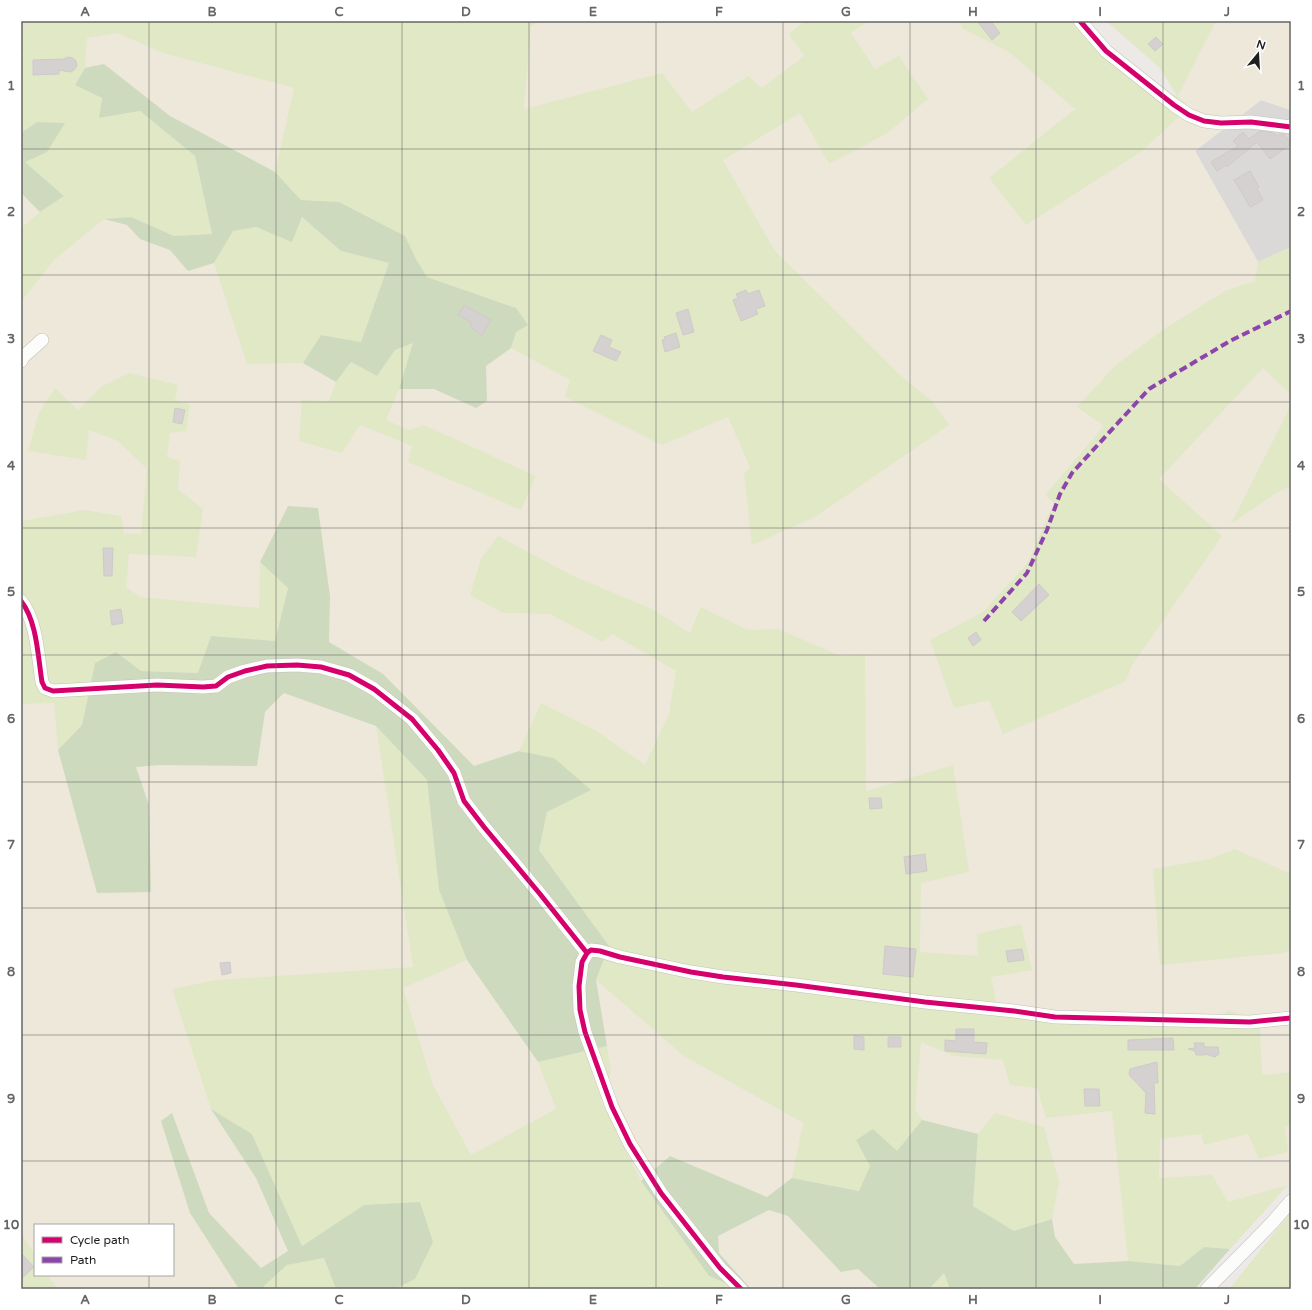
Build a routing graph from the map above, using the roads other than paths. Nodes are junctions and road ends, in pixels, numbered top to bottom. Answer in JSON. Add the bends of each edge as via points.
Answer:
{"nodes":[{"id":1,"x":1080,"y":21,"type":"edge"},
{"id":2,"x":1291,"y":127,"type":"edge"},
{"id":3,"x":42,"y":340,"type":"dead end"},
{"id":4,"x":21,"y":361,"type":"edge"},
{"id":5,"x":21,"y":601,"type":"edge"},
{"id":6,"x":587,"y":953,"type":"junction"},
{"id":7,"x":1291,"y":1018,"type":"edge"},
{"id":8,"x":1291,"y":1201,"type":"edge"},
{"id":9,"x":741,"y":1289,"type":"edge"},
{"id":10,"x":1207,"y":1289,"type":"edge"}],
"edges":[{"from":1,"to":2,"type":"street","via":[[1106,51],[1189,115],[1209,122],[1251,122]]},
{"from":3,"to":4,"type":"street"},
{"from":5,"to":6,"type":"street","via":[[27,608],[34,629],[42,682],[45,688],[53,691],[157,685],[203,688],[216,686],[228,677],[245,671],[267,666],[297,665],[349,675],[374,689],[412,720],[438,750],[454,773],[464,801]]},
{"from":6,"to":7,"type":"street","via":[[595,950],[723,977],[1056,1017],[1250,1022]]},
{"from":6,"to":9,"type":"street","via":[[580,973],[580,1010],[585,1032],[612,1107],[630,1144],[661,1193],[720,1268]]},
{"from":8,"to":10,"type":"street"}]}
